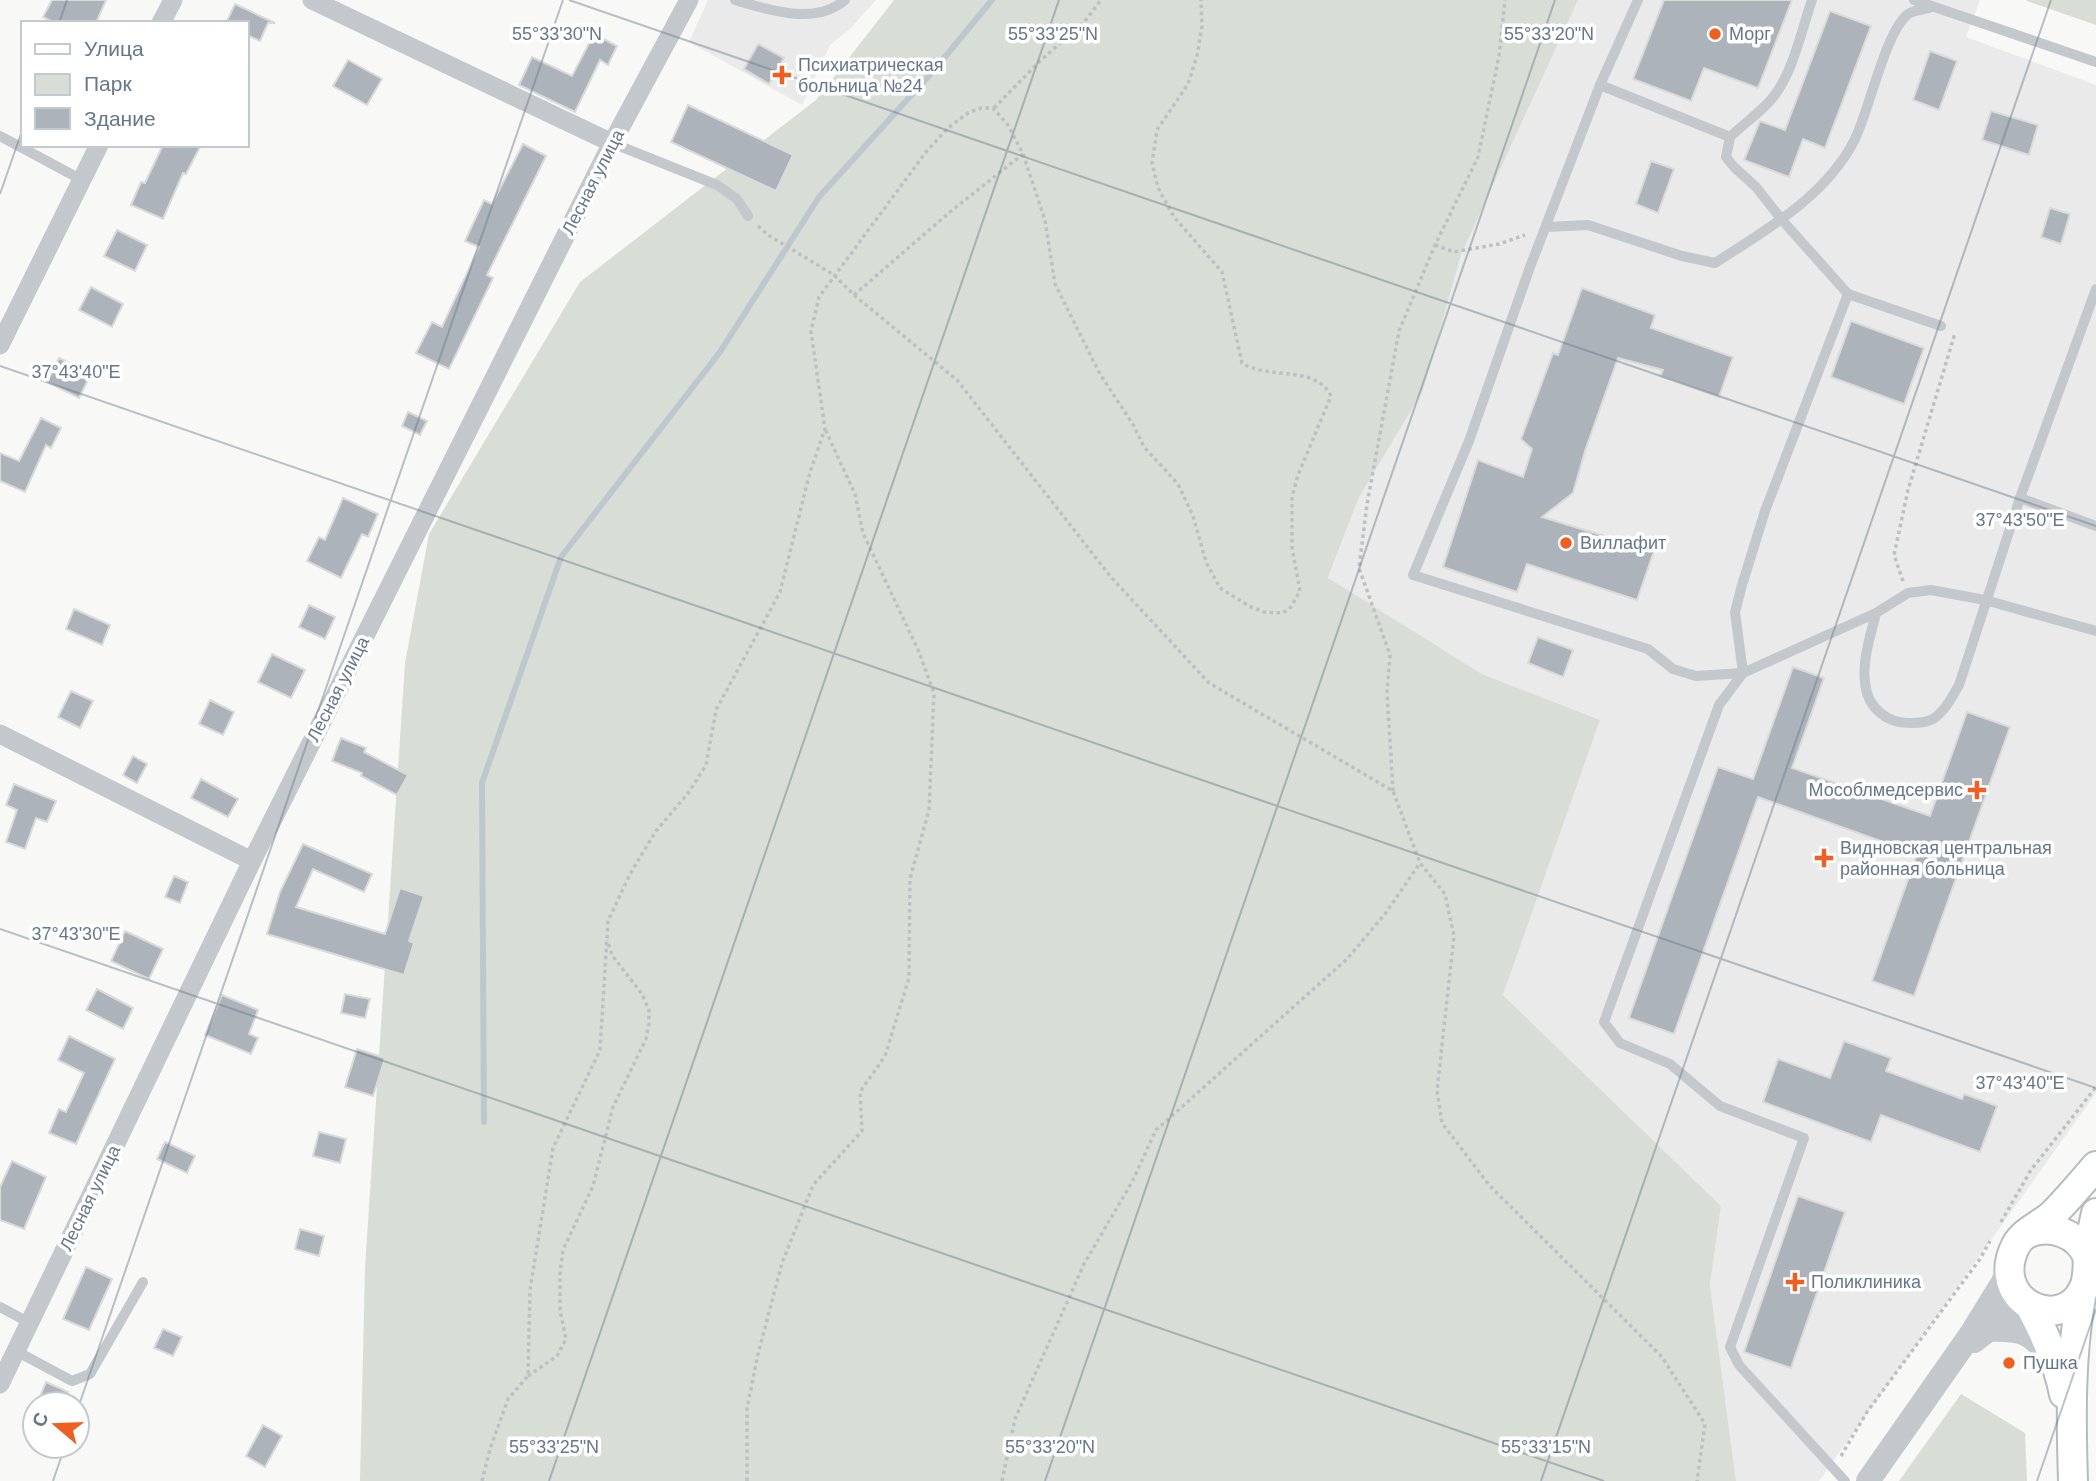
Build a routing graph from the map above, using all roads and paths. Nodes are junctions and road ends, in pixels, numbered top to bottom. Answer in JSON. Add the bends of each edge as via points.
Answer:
{"nodes":[{"id":1,"x":173,"y":0,"type":"edge"},
{"id":2,"x":312,"y":0,"type":"edge"},
{"id":3,"x":690,"y":0,"type":"edge"},
{"id":4,"x":735,"y":0,"type":"edge"},
{"id":5,"x":845,"y":0,"type":"edge"},
{"id":6,"x":1101,"y":0,"type":"edge"},
{"id":7,"x":1201,"y":0,"type":"edge"},
{"id":8,"x":1505,"y":0,"type":"edge"},
{"id":9,"x":1638,"y":0,"type":"edge"},
{"id":10,"x":1812,"y":0,"type":"edge"},
{"id":11,"x":1914,"y":0,"type":"edge"},
{"id":12,"x":1933,"y":7,"type":"junction"},
{"id":13,"x":162,"y":21,"type":"edge"},
{"id":14,"x":2096,"y":62,"type":"edge"},
{"id":15,"x":1600,"y":85,"type":"junction"},
{"id":16,"x":993,"y":108,"type":"junction"},
{"id":17,"x":0,"y":136,"type":"edge"},
{"id":18,"x":1730,"y":137,"type":"junction"},
{"id":19,"x":612,"y":143,"type":"junction"},
{"id":20,"x":98,"y":147,"type":"edge"},
{"id":21,"x":1023,"y":154,"type":"junction"},
{"id":22,"x":82,"y":180,"type":"junction"},
{"id":23,"x":748,"y":216,"type":"dead end"},
{"id":24,"x":1782,"y":220,"type":"junction"},
{"id":25,"x":1547,"y":227,"type":"junction"},
{"id":26,"x":768,"y":234,"type":"dead end"},
{"id":27,"x":1434,"y":245,"type":"junction"},
{"id":28,"x":834,"y":275,"type":"junction"},
{"id":29,"x":2096,"y":289,"type":"edge"},
{"id":30,"x":1848,"y":293,"type":"junction"},
{"id":31,"x":854,"y":295,"type":"junction"},
{"id":32,"x":1941,"y":326,"type":"joint"},
{"id":33,"x":0,"y":345,"type":"edge"},
{"id":34,"x":825,"y":429,"type":"junction"},
{"id":35,"x":2020,"y":498,"type":"junction"},
{"id":36,"x":2096,"y":526,"type":"edge"},
{"id":37,"x":1908,"y":593,"type":"junction"},
{"id":38,"x":1985,"y":600,"type":"junction"},
{"id":39,"x":1876,"y":613,"type":"junction"},
{"id":40,"x":2096,"y":631,"type":"edge"},
{"id":41,"x":1743,"y":673,"type":"junction"},
{"id":42,"x":0,"y":734,"type":"edge"},
{"id":43,"x":1393,"y":791,"type":"junction"},
{"id":44,"x":252,"y":861,"type":"junction"},
{"id":45,"x":1420,"y":863,"type":"junction"},
{"id":46,"x":606,"y":936,"type":"junction"},
{"id":47,"x":2096,"y":1087,"type":"edge"},
{"id":48,"x":2096,"y":1166,"type":"edge"},
{"id":49,"x":2096,"y":1213,"type":"edge"},
{"id":50,"x":1999,"y":1226,"type":"dead end"},
{"id":51,"x":2026,"y":1234,"type":"junction"},
{"id":52,"x":1993,"y":1237,"type":"dead end"},
{"id":53,"x":2088,"y":1258,"type":"junction"},
{"id":54,"x":2010,"y":1263,"type":"junction"},
{"id":55,"x":143,"y":1282,"type":"dead end"},
{"id":56,"x":2082,"y":1291,"type":"junction"},
{"id":57,"x":2027,"y":1304,"type":"junction"},
{"id":58,"x":0,"y":1307,"type":"edge"},
{"id":59,"x":30,"y":1323,"type":"junction"},
{"id":60,"x":1989,"y":1329,"type":"junction"},
{"id":61,"x":16,"y":1351,"type":"junction"},
{"id":62,"x":2058,"y":1368,"type":"junction"},
{"id":63,"x":528,"y":1377,"type":"junction"},
{"id":64,"x":0,"y":1384,"type":"edge"},
{"id":65,"x":1936,"y":1387,"type":"junction"},
{"id":66,"x":2071,"y":1431,"type":"junction"},
{"id":67,"x":1833,"y":1469,"type":"junction"},
{"id":68,"x":482,"y":1481,"type":"edge"},
{"id":69,"x":747,"y":1481,"type":"edge"},
{"id":70,"x":1002,"y":1481,"type":"edge"},
{"id":71,"x":1697,"y":1481,"type":"edge"},
{"id":72,"x":1845,"y":1481,"type":"edge"},
{"id":73,"x":1868,"y":1481,"type":"edge"},
{"id":74,"x":2073,"y":1481,"type":"edge"}],
"edges":[{"from":1,"to":13,"type":"street"},
{"from":2,"to":19,"type":"street"},
{"from":3,"to":19,"type":"street","name":"Лесная улица"},
{"from":4,"to":5,"type":"lane","via":[[792,15],[834,10]]},
{"from":6,"to":16,"type":"path","via":[[1085,21]]},
{"from":7,"to":21,"type":"path","via":[[1202,26],[1188,84],[1157,130],[1152,163],[1158,188],[1174,217],[1222,272],[1242,363],[1252,370],[1311,378],[1327,387],[1331,396],[1292,497],[1292,547],[1300,592],[1283,612],[1264,612],[1220,588],[1178,485],[1144,447],[1100,374],[1055,284],[1045,220]]},
{"from":8,"to":27,"type":"path","via":[[1499,56],[1478,157]]},
{"from":9,"to":15,"type":"lane"},
{"from":10,"to":18,"type":"lane","via":[[1776,94]]},
{"from":11,"to":12,"type":"lane"},
{"from":12,"to":14,"type":"lane"},
{"from":12,"to":24,"type":"lane","via":[[1909,13],[1894,32],[1854,141],[1830,176]]},
{"from":15,"to":18,"type":"lane"},
{"from":15,"to":25,"type":"lane"},
{"from":16,"to":21,"type":"path"},
{"from":16,"to":28,"type":"path","via":[[968,113],[947,128]]},
{"from":17,"to":22,"type":"lane"},
{"from":18,"to":24,"type":"lane","via":[[1726,157]]},
{"from":19,"to":23,"type":"lane","via":[[717,185],[737,199]]},
{"from":19,"to":44,"type":"street","name":"Лесная улица"},
{"from":20,"to":22,"type":"street"},
{"from":21,"to":31,"type":"path"},
{"from":22,"to":33,"type":"street"},
{"from":24,"to":25,"type":"lane","via":[[1715,263],[1588,225]]},
{"from":24,"to":30,"type":"lane"},
{"from":25,"to":27,"type":"path","via":[[1454,253]]},
{"from":25,"to":41,"type":"lane","via":[[1469,441],[1413,575],[1648,649],[1673,669],[1696,676]]},
{"from":26,"to":28,"type":"path"},
{"from":27,"to":43,"type":"path","via":[[1399,331],[1359,568],[1390,655],[1387,692]]},
{"from":28,"to":31,"type":"path"},
{"from":28,"to":34,"type":"path","via":[[819,297],[811,331]]},
{"from":29,"to":35,"type":"lane"},
{"from":30,"to":32,"type":"lane"},
{"from":30,"to":41,"type":"lane","via":[[1765,511],[1742,585],[1735,612]]},
{"from":31,"to":43,"type":"path","via":[[957,380],[1110,576],[1209,684]]},
{"from":32,"to":37,"type":"path","via":[[1955,333],[1908,490],[1894,555]]},
{"from":34,"to":46,"type":"path","via":[[780,592],[716,710],[706,765],[630,874],[608,921]]},
{"from":34,"to":69,"type":"path","via":[[855,494],[863,533],[934,693],[929,810],[910,878],[909,978],[885,1056],[860,1092],[862,1131],[813,1185],[782,1263],[747,1408]]},
{"from":35,"to":36,"type":"lane"},
{"from":35,"to":38,"type":"lane"},
{"from":37,"to":38,"type":"lane","via":[[1931,590]]},
{"from":37,"to":39,"type":"lane"},
{"from":38,"to":39,"type":"lane","via":[[1959,685],[1931,720],[1917,723],[1886,719],[1870,698],[1865,671]]},
{"from":38,"to":40,"type":"lane"},
{"from":39,"to":41,"type":"lane"},
{"from":41,"to":67,"type":"lane","via":[[1720,705],[1604,1022],[1619,1043],[1670,1064],[1720,1106],[1804,1138],[1730,1347],[1739,1364]]},
{"from":42,"to":44,"type":"street"},
{"from":43,"to":45,"type":"path"},
{"from":44,"to":59,"type":"street","name":"Лесная улица"},
{"from":45,"to":70,"type":"path","via":[[1347,959],[1156,1130],[1084,1264],[1015,1419]]},
{"from":45,"to":71,"type":"path","via":[[1446,894],[1454,936],[1437,1091],[1442,1123],[1489,1185],[1662,1357],[1705,1424]]},
{"from":46,"to":63,"type":"path","via":[[600,1050],[552,1148],[530,1290]]},
{"from":46,"to":63,"type":"path","via":[[612,955],[642,994],[649,1023],[613,1107],[593,1186],[563,1250],[561,1310],[566,1339],[557,1356]]},
{"from":47,"to":50,"type":"path","via":[[2031,1170]]},
{"from":48,"to":51,"type":"main road","via":[[2050,1216]]},
{"from":49,"to":53,"type":"main road"},
{"from":51,"to":53,"type":"main road","via":[[2036,1229],[2055,1230],[2080,1244]]},
{"from":51,"to":54,"type":"main road"},
{"from":52,"to":67,"type":"path","via":[[1867,1412]]},
{"from":53,"to":56,"type":"main road"},
{"from":54,"to":57,"type":"main road","via":[[2011,1283]]},
{"from":54,"to":65,"type":"street","via":[[1988,1308]]},
{"from":55,"to":61,"type":"lane","via":[[90,1374],[72,1381]]},
{"from":56,"to":57,"type":"main road","via":[[2065,1307],[2050,1310]]},
{"from":56,"to":66,"type":"main road","via":[[2076,1321]]},
{"from":57,"to":60,"type":"street"},
{"from":57,"to":62,"type":"main road"},
{"from":58,"to":59,"type":"lane"},
{"from":59,"to":61,"type":"street","name":"Лесная улица"},
{"from":60,"to":62,"type":"street","via":[[2015,1329],[2030,1335]]},
{"from":60,"to":65,"type":"street","via":[[1967,1347]]},
{"from":61,"to":64,"type":"street","name":"Лесная улица"},
{"from":62,"to":66,"type":"main road"},
{"from":63,"to":68,"type":"path","via":[[508,1399]]},
{"from":65,"to":73,"type":"street"},
{"from":66,"to":74,"type":"main road"},
{"from":67,"to":72,"type":"lane"}]}
